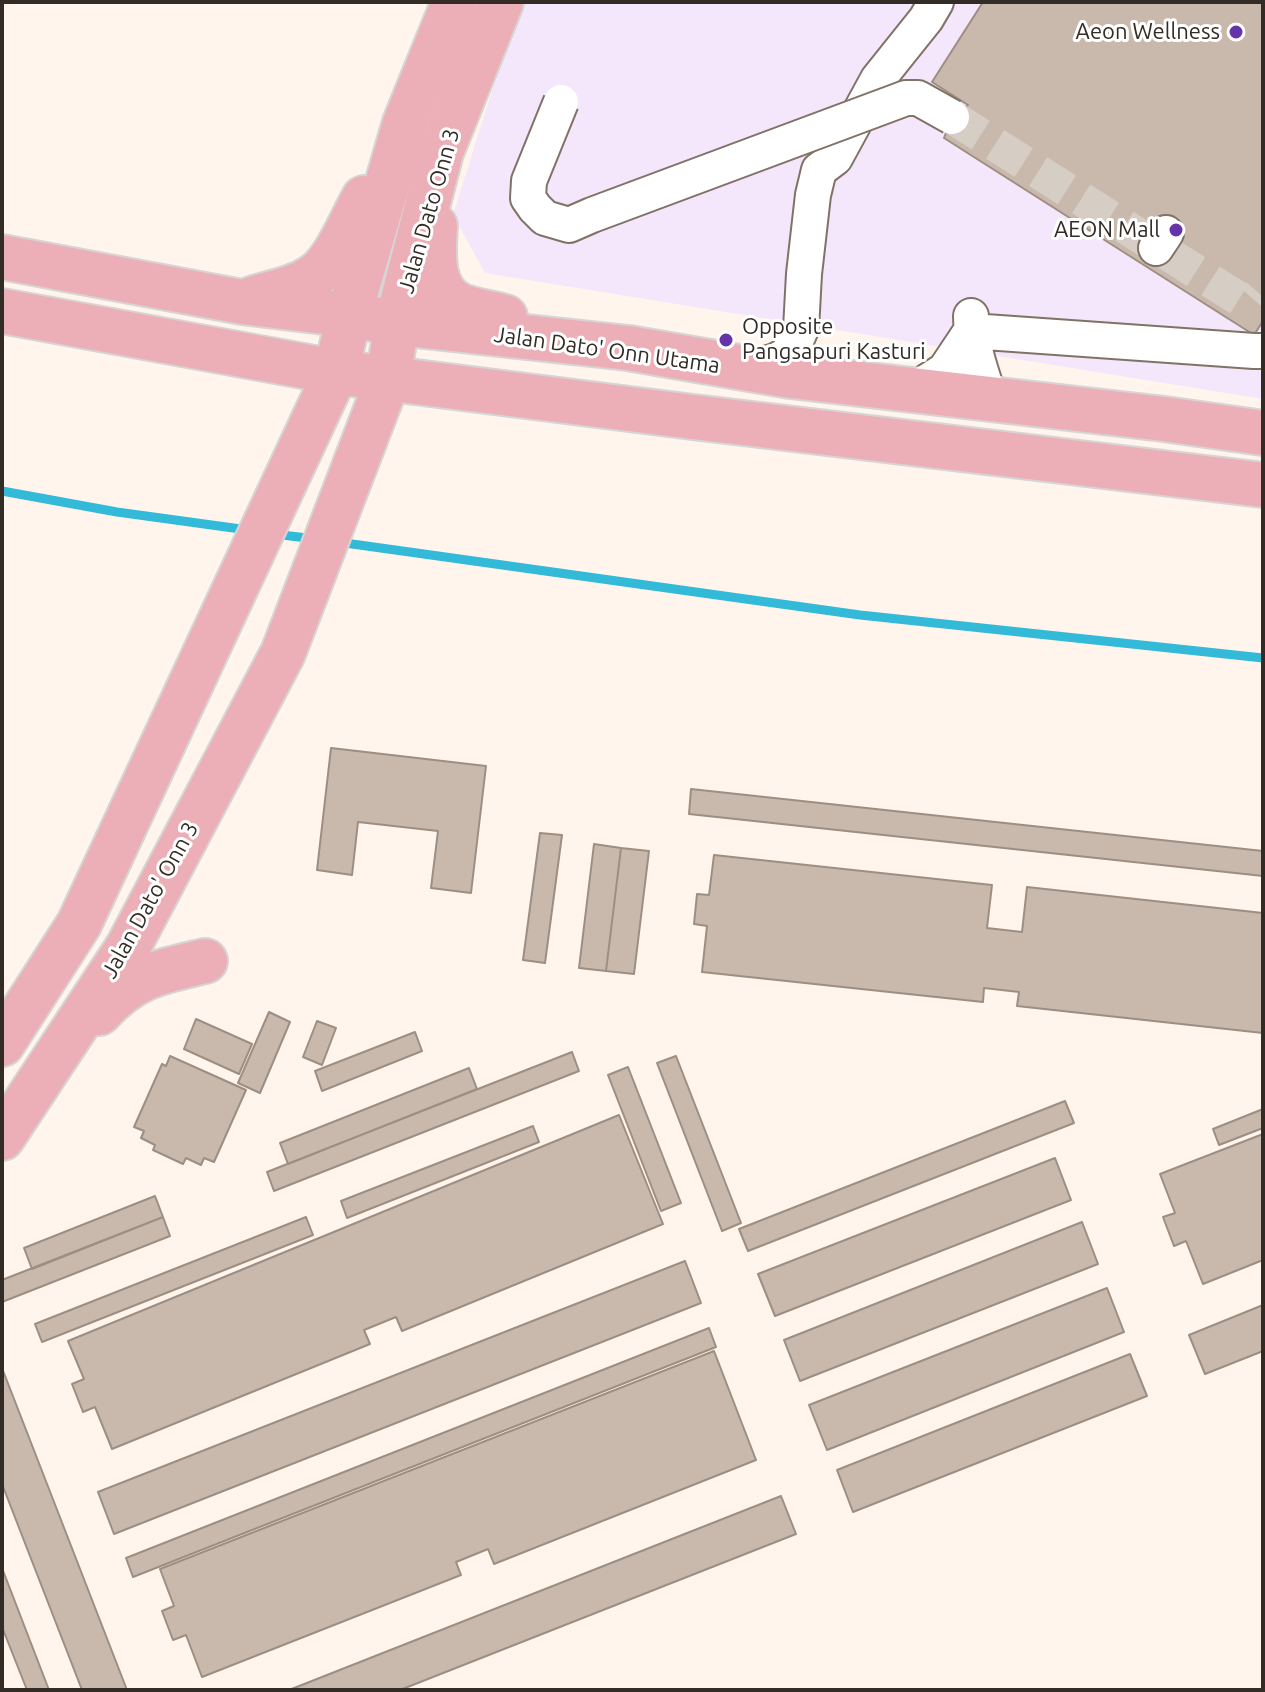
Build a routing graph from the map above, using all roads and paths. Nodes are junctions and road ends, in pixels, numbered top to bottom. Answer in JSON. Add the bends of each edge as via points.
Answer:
{"nodes":[{"id":1,"x":454,"y":2,"type":"edge"},
{"id":2,"x":501,"y":2,"type":"edge"},
{"id":3,"x":936,"y":2,"type":"edge"},
{"id":4,"x":561,"y":102,"type":"dead end"},
{"id":5,"x":952,"y":117,"type":"tunnel mouth"},
{"id":6,"x":405,"y":123,"type":"junction"},
{"id":7,"x":441,"y":152,"type":"junction"},
{"id":8,"x":2,"y":257,"type":"edge"},
{"id":9,"x":814,"y":274,"type":"junction"},
{"id":10,"x":242,"y":302,"type":"junction"},
{"id":11,"x":2,"y":311,"type":"edge"},
{"id":12,"x":349,"y":315,"type":"junction"},
{"id":13,"x":397,"y":323,"type":"junction"},
{"id":14,"x":971,"y":323,"type":"junction"},
{"id":15,"x":628,"y":348,"type":"junction"},
{"id":16,"x":1263,"y":351,"type":"edge"},
{"id":17,"x":746,"y":369,"type":"junction"},
{"id":18,"x":336,"y":372,"type":"junction"},
{"id":19,"x":388,"y":379,"type":"junction"},
{"id":20,"x":832,"y":381,"type":"junction"},
{"id":21,"x":914,"y":390,"type":"junction"},
{"id":22,"x":990,"y":399,"type":"junction"},
{"id":23,"x":1263,"y":418,"type":"edge"},
{"id":24,"x":1164,"y":419,"type":"junction"},
{"id":25,"x":1263,"y":433,"type":"edge"},
{"id":26,"x":1263,"y":485,"type":"edge"},
{"id":27,"x":283,"y":653,"type":"joint"},
{"id":28,"x":196,"y":817,"type":"junction"},
{"id":29,"x":79,"y":924,"type":"junction"},
{"id":30,"x":128,"y":947,"type":"junction"},
{"id":31,"x":2,"y":1044,"type":"edge"},
{"id":32,"x":51,"y":1063,"type":"junction"},
{"id":33,"x":2,"y":1138,"type":"edge"}],
"edges":[{"from":1,"to":6,"type":"main road"},
{"from":2,"to":7,"type":"main road","name":"Jalan Dato Onn 3"},
{"from":3,"to":9,"type":"lane","via":[[878,79],[835,158],[819,170],[813,195]]},
{"from":4,"to":5,"type":"lane","bridge":true,"via":[[529,181],[528,198],[545,218],[569,225],[906,98],[918,98]]},
{"from":6,"to":10,"type":"main road","via":[[330,260],[305,281]]},
{"from":6,"to":12,"type":"main road"},
{"from":7,"to":13,"type":"main road","name":"Jalan Dato Onn 3"},
{"from":7,"to":15,"type":"main road","via":[[433,254],[446,295],[460,305]]},
{"from":8,"to":10,"type":"main road","name":"Jalan Dato' Onn Utama"},
{"from":9,"to":17,"type":"lane","via":[[795,343],[785,356]]},
{"from":9,"to":20,"type":"lane","via":[[810,343]]},
{"from":10,"to":12,"type":"main road","name":"Jalan Dato' Onn Utama"},
{"from":11,"to":18,"type":"main road"},
{"from":12,"to":13,"type":"main road","name":"Jalan Dato' Onn Utama"},
{"from":12,"to":18,"type":"main road"},
{"from":13,"to":15,"type":"main road","name":"Jalan Dato' Onn Utama"},
{"from":13,"to":19,"type":"main road","name":"Jalan Dato Onn 3"},
{"from":14,"to":16,"type":"lane"},
{"from":14,"to":21,"type":"lane","via":[[945,370]]},
{"from":14,"to":22,"type":"lane"},
{"from":15,"to":17,"type":"main road","name":"Jalan Dato' Onn Utama"},
{"from":17,"to":20,"type":"main road","name":"Jalan Dato' Onn Utama"},
{"from":18,"to":19,"type":"main road"},
{"from":18,"to":29,"type":"main road"},
{"from":19,"to":26,"type":"main road"},
{"from":19,"to":27,"type":"main road","name":"Jalan Dato Onn 3"},
{"from":20,"to":21,"type":"main road","name":"Jalan Dato' Onn Utama"},
{"from":21,"to":22,"type":"main road","name":"Jalan Dato' Onn Utama"},
{"from":22,"to":24,"type":"main road","name":"Jalan Dato' Onn Utama"},
{"from":23,"to":24,"type":"main road"},
{"from":24,"to":25,"type":"main road","name":"Jalan Dato' Onn Utama"},
{"from":27,"to":28,"type":"main road","name":"Jalan Dato' Onn 3"},
{"from":28,"to":30,"type":"main road","name":"Jalan Dato' Onn 3"},
{"from":28,"to":32,"type":"main road","via":[[170,914],[173,937],[205,961],[139,980],[115,996]]},
{"from":29,"to":30,"type":"main road"},
{"from":29,"to":31,"type":"main road"},
{"from":30,"to":32,"type":"main road","name":"Jalan Dato' Onn 3"},
{"from":32,"to":33,"type":"main road","name":"Jalan Dato' Onn 3"}]}
